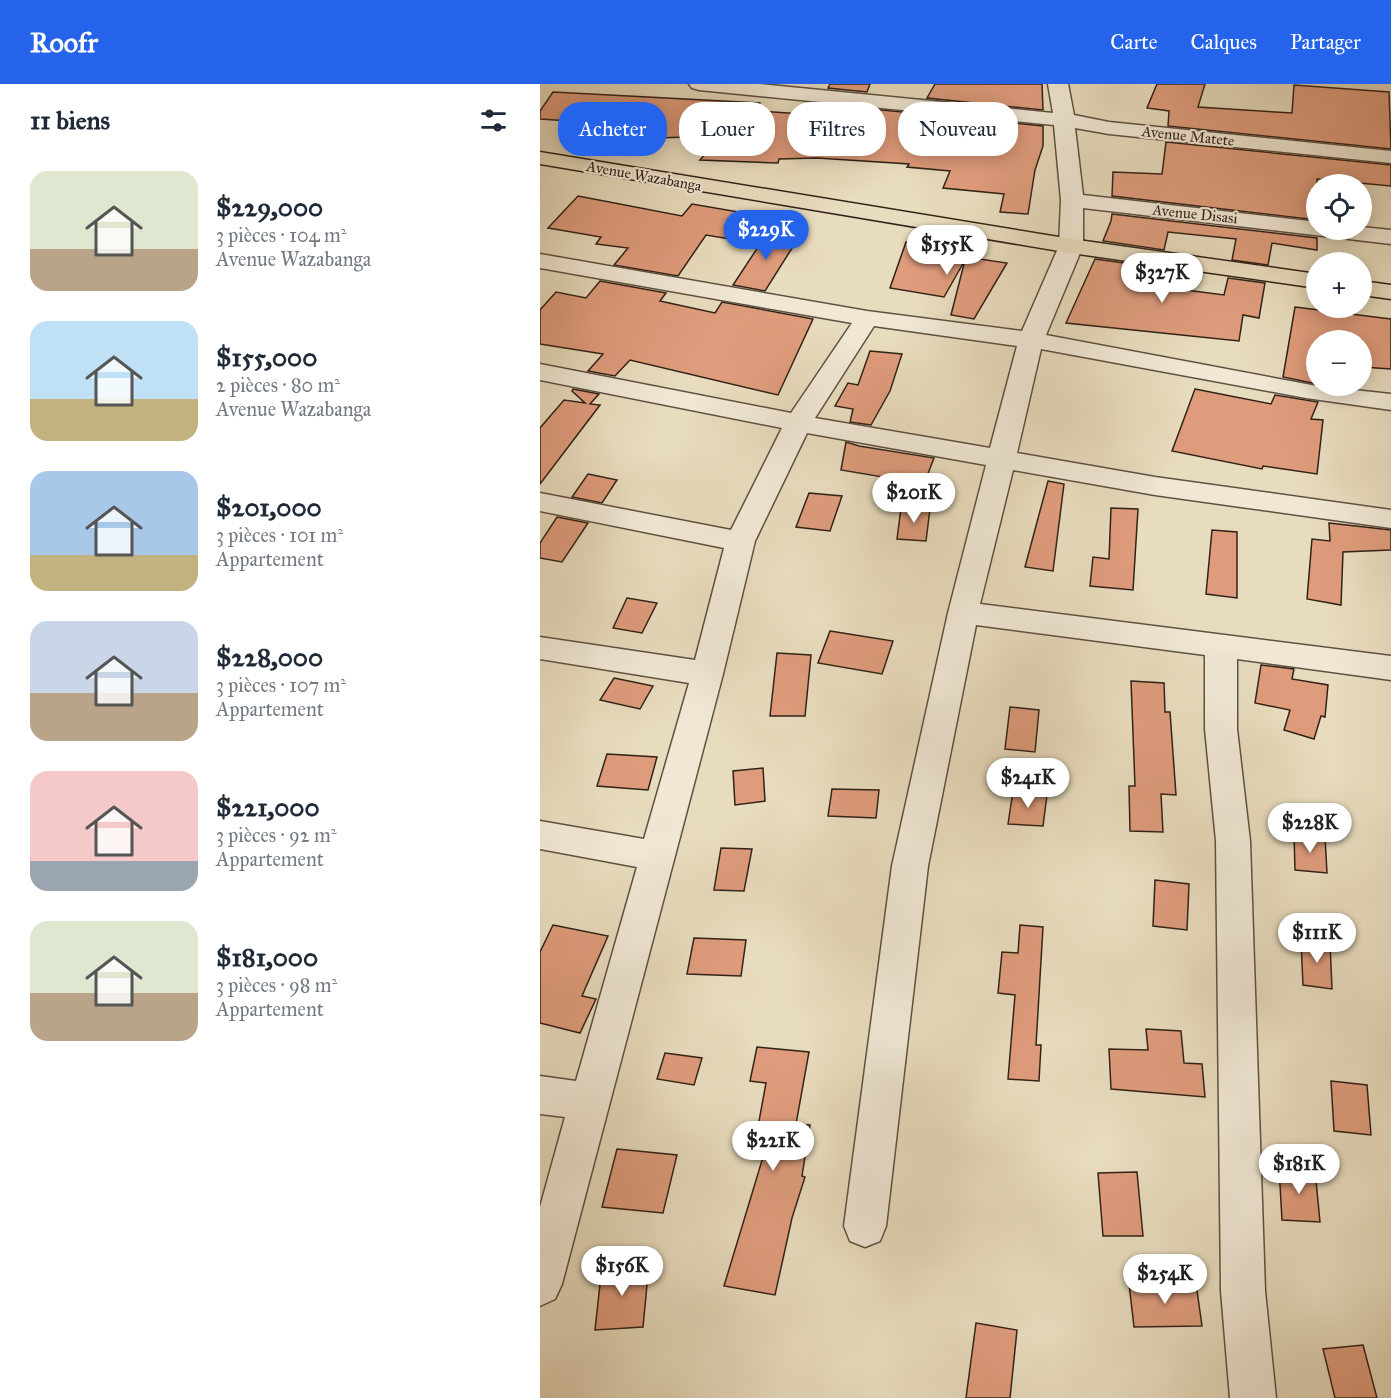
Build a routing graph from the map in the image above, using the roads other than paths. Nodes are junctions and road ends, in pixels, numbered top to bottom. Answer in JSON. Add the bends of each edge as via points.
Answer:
{"nodes":[{"id":1,"x":699,"y":84,"type":"edge"},
{"id":2,"x":1058,"y":84,"type":"edge"},
{"id":3,"x":1064,"y":120,"type":"junction"},
{"id":4,"x":1391,"y":157,"type":"edge"},
{"id":5,"x":540,"y":158,"type":"edge"},
{"id":6,"x":1072,"y":200,"type":"junction"},
{"id":7,"x":1306,"y":227,"type":"edge"},
{"id":8,"x":1372,"y":235,"type":"edge"},
{"id":9,"x":1391,"y":237,"type":"edge"},
{"id":10,"x":1071,"y":246,"type":"junction"},
{"id":11,"x":540,"y":261,"type":"edge"},
{"id":12,"x":1306,"y":279,"type":"edge"},
{"id":13,"x":1372,"y":289,"type":"edge"},
{"id":14,"x":1391,"y":292,"type":"edge"},
{"id":15,"x":867,"y":318,"type":"junction"},
{"id":16,"x":1030,"y":340,"type":"junction"},
{"id":17,"x":540,"y":372,"type":"edge"},
{"id":18,"x":1391,"y":402,"type":"edge"},
{"id":19,"x":798,"y":423,"type":"junction"},
{"id":20,"x":1000,"y":457,"type":"junction"},
{"id":21,"x":540,"y":502,"type":"edge"},
{"id":22,"x":1391,"y":519,"type":"edge"},
{"id":23,"x":740,"y":541,"type":"junction"},
{"id":24,"x":963,"y":613,"type":"junction"},
{"id":25,"x":1221,"y":646,"type":"junction"},
{"id":26,"x":540,"y":648,"type":"edge"},
{"id":27,"x":1391,"y":668,"type":"edge"},
{"id":28,"x":707,"y":674,"type":"junction"},
{"id":29,"x":540,"y":835,"type":"edge"},
{"id":30,"x":658,"y":856,"type":"junction"},
{"id":31,"x":540,"y":1095,"type":"edge"},
{"id":32,"x":590,"y":1102,"type":"junction"},
{"id":33,"x":865,"y":1226,"type":"dead end"},
{"id":34,"x":540,"y":1284,"type":"edge"},
{"id":35,"x":1253,"y":1398,"type":"edge"}],
"edges":[{"from":1,"to":3,"type":"street","name":"Avenue Matete"},
{"from":2,"to":3,"type":"street"},
{"from":3,"to":4,"type":"street","name":"Avenue Matete"},
{"from":3,"to":6,"type":"street"},
{"from":5,"to":10,"type":"main road","name":"Avenue Wazabanga"},
{"from":6,"to":7,"type":"street","name":"Avenue Disasi"},
{"from":6,"to":10,"type":"street"},
{"from":8,"to":9,"type":"street","name":"Avenue Disasi"},
{"from":10,"to":12,"type":"main road","name":"Avenue Wazabanga"},
{"from":10,"to":16,"type":"street"},
{"from":11,"to":15,"type":"street"},
{"from":13,"to":14,"type":"main road"},
{"from":15,"to":16,"type":"street"},
{"from":15,"to":19,"type":"street"},
{"from":16,"to":18,"type":"street"},
{"from":16,"to":20,"type":"street"},
{"from":17,"to":19,"type":"street"},
{"from":19,"to":20,"type":"street"},
{"from":19,"to":23,"type":"street"},
{"from":20,"to":22,"type":"street","via":[[1155,486]]},
{"from":20,"to":24,"type":"street"},
{"from":21,"to":23,"type":"street"},
{"from":23,"to":28,"type":"street"},
{"from":24,"to":25,"type":"street"},
{"from":24,"to":33,"type":"street","via":[[910,866]]},
{"from":25,"to":27,"type":"street"},
{"from":25,"to":35,"type":"street","via":[[1221,729],[1233,841],[1243,1291]]},
{"from":26,"to":28,"type":"street"},
{"from":28,"to":30,"type":"street"},
{"from":29,"to":30,"type":"street"},
{"from":30,"to":32,"type":"street"},
{"from":31,"to":32,"type":"street"},
{"from":32,"to":34,"type":"street"}]}
